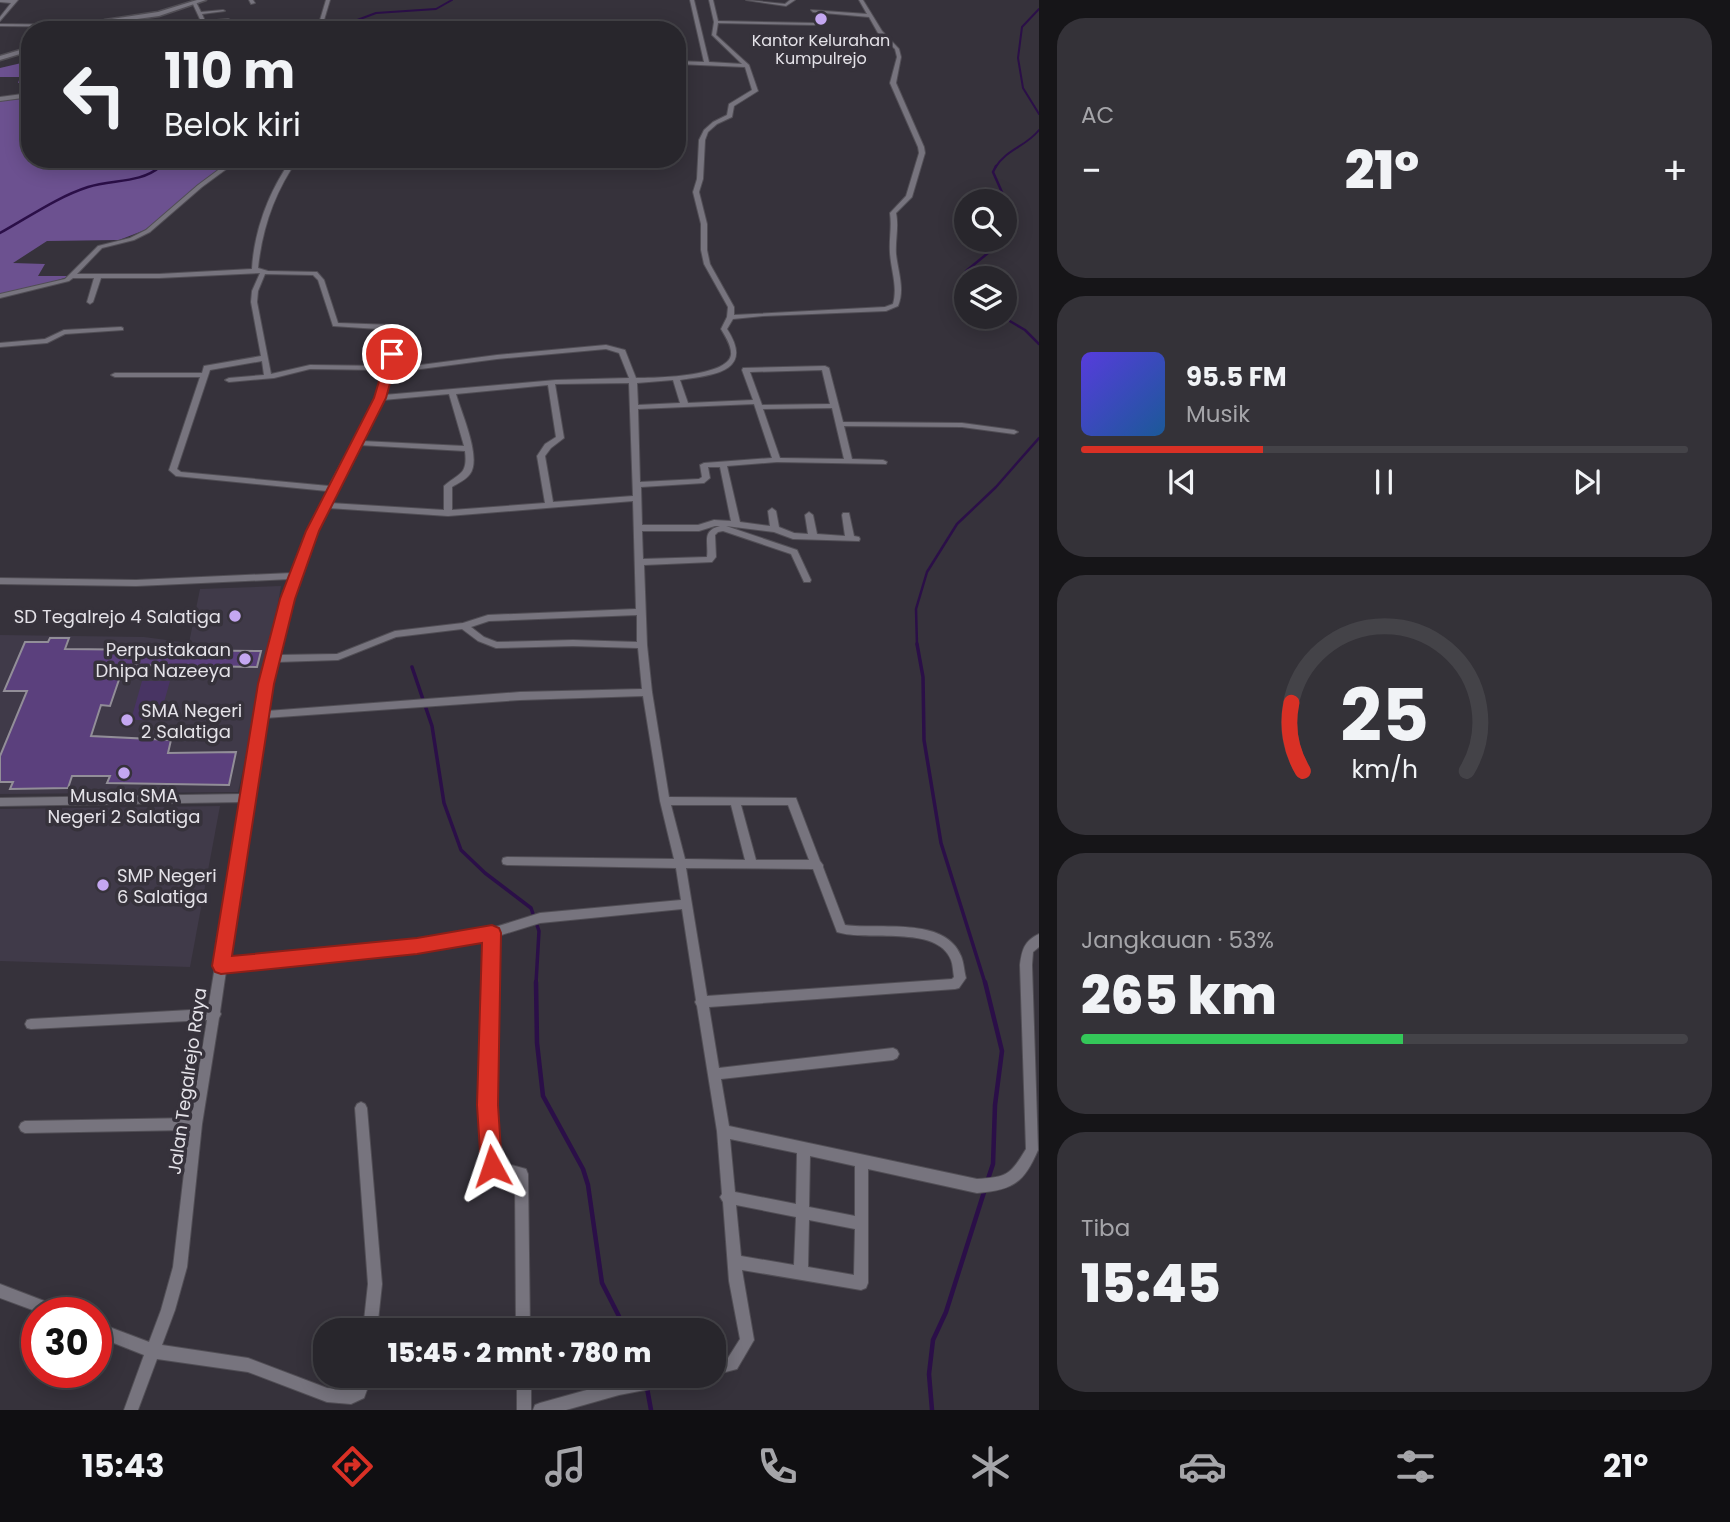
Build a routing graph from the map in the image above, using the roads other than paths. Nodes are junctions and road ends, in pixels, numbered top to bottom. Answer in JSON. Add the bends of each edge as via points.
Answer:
{"nodes":[{"id":1,"x":203,"y":0,"type":"edge"},
{"id":2,"x":328,"y":0,"type":"edge"},
{"id":3,"x":692,"y":0,"type":"edge"},
{"id":4,"x":710,"y":0,"type":"edge"},
{"id":5,"x":748,"y":0,"type":"edge"},
{"id":6,"x":793,"y":0,"type":"edge"},
{"id":7,"x":861,"y":0,"type":"edge"},
{"id":8,"x":0,"y":1,"type":"edge"},
{"id":9,"x":15,"y":1,"type":"edge"},
{"id":10,"x":194,"y":3,"type":"junction"},
{"id":11,"x":781,"y":5,"type":"junction"},
{"id":12,"x":813,"y":10,"type":"dead end"},
{"id":13,"x":223,"y":11,"type":"dead end"},
{"id":14,"x":201,"y":13,"type":"junction"},
{"id":15,"x":871,"y":16,"type":"junction"},
{"id":16,"x":0,"y":20,"type":"edge"},
{"id":17,"x":228,"y":20,"type":"dead end"},
{"id":18,"x":109,"y":21,"type":"edge"},
{"id":19,"x":205,"y":21,"type":"edge"},
{"id":20,"x":216,"y":21,"type":"edge"},
{"id":21,"x":322,"y":21,"type":"edge"},
{"id":22,"x":716,"y":22,"type":"junction"},
{"id":23,"x":778,"y":22,"type":"junction"},
{"id":24,"x":814,"y":24,"type":"dead end"},
{"id":25,"x":0,"y":25,"type":"edge"},
{"id":26,"x":21,"y":25,"type":"edge"},
{"id":27,"x":21,"y":52,"type":"edge"},
{"id":28,"x":0,"y":58,"type":"edge"},
{"id":29,"x":686,"y":63,"type":"edge"},
{"id":30,"x":707,"y":64,"type":"junction"},
{"id":31,"x":747,"y":66,"type":"junction"},
{"id":32,"x":21,"y":96,"type":"edge"},
{"id":33,"x":0,"y":99,"type":"edge"},
{"id":34,"x":225,"y":168,"type":"edge"},
{"id":35,"x":289,"y":168,"type":"edge"},
{"id":36,"x":260,"y":272,"type":"junction"},
{"id":37,"x":74,"y":276,"type":"junction"},
{"id":38,"x":99,"y":276,"type":"junction"},
{"id":39,"x":0,"y":296,"type":"edge"},
{"id":40,"x":90,"y":302,"type":"dead end"},
{"id":41,"x":730,"y":317,"type":"junction"},
{"id":42,"x":121,"y":329,"type":"dead end"},
{"id":43,"x":0,"y":345,"type":"edge"},
{"id":44,"x":264,"y":358,"type":"junction"},
{"id":45,"x":729,"y":364,"type":"junction"},
{"id":46,"x":388,"y":369,"type":"junction"},
{"id":47,"x":746,"y":370,"type":"junction"},
{"id":48,"x":115,"y":375,"type":"dead end"},
{"id":49,"x":204,"y":375,"type":"junction"},
{"id":50,"x":268,"y":376,"type":"junction"},
{"id":51,"x":676,"y":377,"type":"junction"},
{"id":52,"x":229,"y":380,"type":"dead end"},
{"id":53,"x":633,"y":380,"type":"junction"},
{"id":54,"x":551,"y":383,"type":"junction"},
{"id":55,"x":452,"y":393,"type":"junction"},
{"id":56,"x":380,"y":398,"type":"junction"},
{"id":57,"x":684,"y":404,"type":"junction"},
{"id":58,"x":759,"y":405,"type":"junction"},
{"id":59,"x":835,"y":406,"type":"junction"},
{"id":60,"x":635,"y":407,"type":"junction"},
{"id":61,"x":840,"y":424,"type":"junction"},
{"id":62,"x":1014,"y":432,"type":"dead end"},
{"id":63,"x":357,"y":443,"type":"junction"},
{"id":64,"x":468,"y":449,"type":"junction"},
{"id":65,"x":777,"y":460,"type":"junction"},
{"id":66,"x":849,"y":461,"type":"junction"},
{"id":67,"x":883,"y":462,"type":"dead end"},
{"id":68,"x":723,"y":464,"type":"junction"},
{"id":69,"x":638,"y":485,"type":"junction"},
{"id":70,"x":332,"y":489,"type":"junction"},
{"id":71,"x":638,"y":498,"type":"junction"},
{"id":72,"x":549,"y":503,"type":"junction"},
{"id":73,"x":326,"y":505,"type":"junction"},
{"id":74,"x":772,"y":511,"type":"dead end"},
{"id":75,"x":448,"y":513,"type":"junction"},
{"id":76,"x":809,"y":515,"type":"dead end"},
{"id":77,"x":846,"y":515,"type":"dead end"},
{"id":78,"x":736,"y":524,"type":"junction"},
{"id":79,"x":639,"y":528,"type":"junction"},
{"id":80,"x":775,"y":529,"type":"junction"},
{"id":81,"x":813,"y":537,"type":"junction"},
{"id":82,"x":640,"y":562,"type":"junction"},
{"id":83,"x":295,"y":576,"type":"junction"},
{"id":84,"x":807,"y":580,"type":"dead end"},
{"id":85,"x":0,"y":581,"type":"edge"},
{"id":86,"x":641,"y":612,"type":"junction"},
{"id":87,"x":464,"y":626,"type":"junction"},
{"id":88,"x":642,"y":645,"type":"junction"},
{"id":89,"x":272,"y":659,"type":"junction"},
{"id":90,"x":647,"y":692,"type":"junction"},
{"id":91,"x":262,"y":715,"type":"junction"},
{"id":92,"x":246,"y":797,"type":"junction"},
{"id":93,"x":665,"y":801,"type":"junction"},
{"id":94,"x":735,"y":801,"type":"junction"},
{"id":95,"x":0,"y":802,"type":"edge"},
{"id":96,"x":507,"y":861,"type":"dead end"},
{"id":97,"x":680,"y":862,"type":"junction"},
{"id":98,"x":751,"y":863,"type":"junction"},
{"id":99,"x":818,"y":865,"type":"junction"},
{"id":100,"x":687,"y":904,"type":"junction"},
{"id":101,"x":492,"y":933,"type":"junction"},
{"id":102,"x":1039,"y":939,"type":"edge"},
{"id":103,"x":221,"y":966,"type":"junction"},
{"id":104,"x":701,"y":1002,"type":"junction"},
{"id":105,"x":215,"y":1014,"type":"junction"},
{"id":106,"x":31,"y":1024,"type":"dead end"},
{"id":107,"x":893,"y":1054,"type":"dead end"},
{"id":108,"x":714,"y":1074,"type":"junction"},
{"id":109,"x":361,"y":1108,"type":"dead end"},
{"id":110,"x":196,"y":1124,"type":"junction"},
{"id":111,"x":25,"y":1127,"type":"dead end"},
{"id":112,"x":723,"y":1131,"type":"junction"},
{"id":113,"x":804,"y":1149,"type":"junction"},
{"id":114,"x":862,"y":1161,"type":"junction"},
{"id":115,"x":727,"y":1197,"type":"junction"},
{"id":116,"x":803,"y":1212,"type":"junction"},
{"id":117,"x":862,"y":1224,"type":"junction"},
{"id":118,"x":734,"y":1262,"type":"junction"},
{"id":119,"x":802,"y":1275,"type":"junction"},
{"id":120,"x":0,"y":1291,"type":"edge"},
{"id":121,"x":21,"y":1299,"type":"edge"},
{"id":122,"x":371,"y":1318,"type":"edge"},
{"id":123,"x":523,"y":1318,"type":"edge"},
{"id":124,"x":112,"y":1335,"type":"edge"},
{"id":125,"x":153,"y":1351,"type":"junction"},
{"id":126,"x":726,"y":1365,"type":"edge"},
{"id":127,"x":361,"y":1388,"type":"edge"},
{"id":128,"x":524,"y":1388,"type":"edge"},
{"id":129,"x":619,"y":1388,"type":"edge"},
{"id":130,"x":131,"y":1410,"type":"edge"},
{"id":131,"x":524,"y":1410,"type":"edge"},
{"id":132,"x":540,"y":1410,"type":"edge"}],
"edges":[{"from":1,"to":10,"type":"street"},
{"from":2,"to":21,"type":"street"},
{"from":3,"to":30,"type":"street"},
{"from":4,"to":22,"type":"street"},
{"from":5,"to":11,"type":"street"},
{"from":6,"to":11,"type":"street"},
{"from":7,"to":15,"type":"street"},
{"from":8,"to":9,"type":"street"},
{"from":9,"to":16,"type":"street"},
{"from":10,"to":14,"type":"street"},
{"from":10,"to":18,"type":"street"},
{"from":11,"to":23,"type":"street"},
{"from":12,"to":15,"type":"street"},
{"from":13,"to":14,"type":"street"},
{"from":14,"to":19,"type":"street"},
{"from":15,"to":41,"type":"street","via":[[898,53],[893,83],[922,153],[909,197],[893,213],[898,301],[886,309]]},
{"from":17,"to":20,"type":"street"},
{"from":22,"to":23,"type":"street"},
{"from":22,"to":31,"type":"street","via":[[714,35]]},
{"from":23,"to":24,"type":"street"},
{"from":25,"to":26,"type":"street"},
{"from":27,"to":28,"type":"street"},
{"from":29,"to":30,"type":"street"},
{"from":30,"to":31,"type":"street"},
{"from":31,"to":41,"type":"street","via":[[755,92],[731,105],[730,116],[706,131],[696,192],[707,264],[731,307]]},
{"from":32,"to":33,"type":"street"},
{"from":34,"to":37,"type":"street","via":[[148,231],[100,247]]},
{"from":35,"to":36,"type":"street","via":[[267,218],[255,266]]},
{"from":36,"to":38,"type":"street"},
{"from":36,"to":44,"type":"street","via":[[254,302]]},
{"from":36,"to":46,"type":"street","name":"Jalan Tegalrejo Raya","via":[[315,273],[335,325],[395,328],[397,338]]},
{"from":37,"to":38,"type":"street"},
{"from":37,"to":39,"type":"street"},
{"from":38,"to":40,"type":"street"},
{"from":41,"to":45,"type":"street","via":[[724,329],[734,346]]},
{"from":42,"to":43,"type":"street","via":[[64,332],[47,341]]},
{"from":44,"to":49,"type":"street","via":[[209,366]]},
{"from":44,"to":50,"type":"street"},
{"from":45,"to":47,"type":"street"},
{"from":45,"to":51,"type":"street","via":[[712,372]]},
{"from":46,"to":50,"type":"street","via":[[310,367]]},
{"from":46,"to":53,"type":"street","via":[[606,347],[622,352]]},
{"from":46,"to":56,"type":"street","name":"Jalan Tegalrejo Raya"},
{"from":47,"to":58,"type":"street"},
{"from":47,"to":59,"type":"street","via":[[825,369]]},
{"from":48,"to":49,"type":"street"},
{"from":49,"to":70,"type":"street","via":[[172,468],[176,473]]},
{"from":50,"to":52,"type":"street"},
{"from":51,"to":53,"type":"street"},
{"from":51,"to":57,"type":"street"},
{"from":53,"to":54,"type":"street"},
{"from":53,"to":60,"type":"street"},
{"from":54,"to":55,"type":"street"},
{"from":54,"to":72,"type":"street","via":[[560,438],[541,456]]},
{"from":55,"to":56,"type":"street"},
{"from":55,"to":64,"type":"street"},
{"from":56,"to":63,"type":"street","name":"Jalan Tegalrejo Raya"},
{"from":57,"to":58,"type":"street"},
{"from":57,"to":60,"type":"street"},
{"from":58,"to":59,"type":"street"},
{"from":58,"to":65,"type":"street"},
{"from":59,"to":61,"type":"street"},
{"from":60,"to":69,"type":"street"},
{"from":61,"to":62,"type":"street","via":[[962,425]]},
{"from":61,"to":66,"type":"street"},
{"from":63,"to":64,"type":"street"},
{"from":63,"to":70,"type":"street","name":"Jalan Tegalrejo Raya"},
{"from":64,"to":75,"type":"street","via":[[470,467],[448,486]]},
{"from":65,"to":66,"type":"street"},
{"from":65,"to":68,"type":"street"},
{"from":66,"to":67,"type":"street"},
{"from":68,"to":69,"type":"street","via":[[704,465],[706,478],[701,481]]},
{"from":68,"to":78,"type":"street"},
{"from":69,"to":71,"type":"street"},
{"from":70,"to":73,"type":"street","name":"Jalan Tegalrejo Raya"},
{"from":71,"to":72,"type":"street"},
{"from":71,"to":79,"type":"street"},
{"from":72,"to":75,"type":"street"},
{"from":73,"to":75,"type":"street"},
{"from":73,"to":83,"type":"street","name":"Jalan Tegalrejo Raya"},
{"from":74,"to":80,"type":"street"},
{"from":76,"to":81,"type":"street"},
{"from":77,"to":81,"type":"street","via":[[853,539]]},
{"from":78,"to":79,"type":"street"},
{"from":78,"to":80,"type":"street"},
{"from":79,"to":82,"type":"street"},
{"from":80,"to":81,"type":"street"},
{"from":82,"to":84,"type":"street","via":[[709,560],[711,535],[723,528],[794,552]]},
{"from":82,"to":86,"type":"street"},
{"from":83,"to":85,"type":"street","via":[[136,583]]},
{"from":83,"to":89,"type":"street","name":"Jalan Tegalrejo Raya"},
{"from":86,"to":87,"type":"street","via":[[488,618]]},
{"from":86,"to":88,"type":"street"},
{"from":87,"to":88,"type":"street","via":[[496,645]]},
{"from":87,"to":89,"type":"street","via":[[395,634],[338,657]]},
{"from":88,"to":90,"type":"street"},
{"from":89,"to":91,"type":"street","name":"Jalan Tegalrejo Raya"},
{"from":90,"to":91,"type":"street","via":[[435,701]]},
{"from":90,"to":93,"type":"street"},
{"from":91,"to":92,"type":"street","name":"Jalan Tegalrejo Raya"},
{"from":92,"to":95,"type":"street"},
{"from":92,"to":103,"type":"street","name":"Jalan Tegalrejo Raya"},
{"from":93,"to":94,"type":"street"},
{"from":93,"to":97,"type":"street"},
{"from":94,"to":98,"type":"street"},
{"from":94,"to":99,"type":"street","via":[[794,803]]},
{"from":96,"to":97,"type":"street"},
{"from":97,"to":98,"type":"street"},
{"from":97,"to":100,"type":"street"},
{"from":98,"to":99,"type":"street"},
{"from":99,"to":104,"type":"street","via":[[841,929],[921,932],[937,938],[957,957],[960,978],[955,984]]},
{"from":100,"to":101,"type":"street","via":[[535,919]]},
{"from":100,"to":104,"type":"street"},
{"from":101,"to":103,"type":"street","via":[[417,946]]},
{"from":101,"to":123,"type":"street","via":[[489,1157],[492,1166],[521,1174]]},
{"from":102,"to":114,"type":"street","via":[[1028,950],[1026,965],[1031,1150],[1017,1174],[1006,1184],[976,1186]]},
{"from":103,"to":105,"type":"street","name":"Jalan Tegalrejo Raya"},
{"from":104,"to":108,"type":"street"},
{"from":105,"to":106,"type":"street"},
{"from":105,"to":110,"type":"street","name":"Jalan Tegalrejo Raya"},
{"from":107,"to":108,"type":"street"},
{"from":108,"to":112,"type":"street"},
{"from":109,"to":122,"type":"street","via":[[375,1284]]},
{"from":110,"to":111,"type":"street"},
{"from":110,"to":125,"type":"street","name":"Jalan Tegalrejo Raya","via":[[180,1267]]},
{"from":112,"to":113,"type":"street"},
{"from":112,"to":115,"type":"street"},
{"from":113,"to":114,"type":"street"},
{"from":113,"to":116,"type":"street"},
{"from":114,"to":117,"type":"street"},
{"from":115,"to":116,"type":"street"},
{"from":115,"to":118,"type":"street"},
{"from":116,"to":117,"type":"street"},
{"from":116,"to":119,"type":"street"},
{"from":117,"to":119,"type":"street","via":[[861,1283]]},
{"from":118,"to":119,"type":"street"},
{"from":118,"to":126,"type":"street","via":[[747,1340],[732,1364]]},
{"from":120,"to":121,"type":"street"},
{"from":124,"to":125,"type":"street"},
{"from":125,"to":127,"type":"street","via":[[248,1365],[327,1395],[351,1397]]},
{"from":125,"to":130,"type":"street","name":"Jalan Tegalrejo Raya"},
{"from":128,"to":131,"type":"street"},
{"from":129,"to":132,"type":"street"}]}
